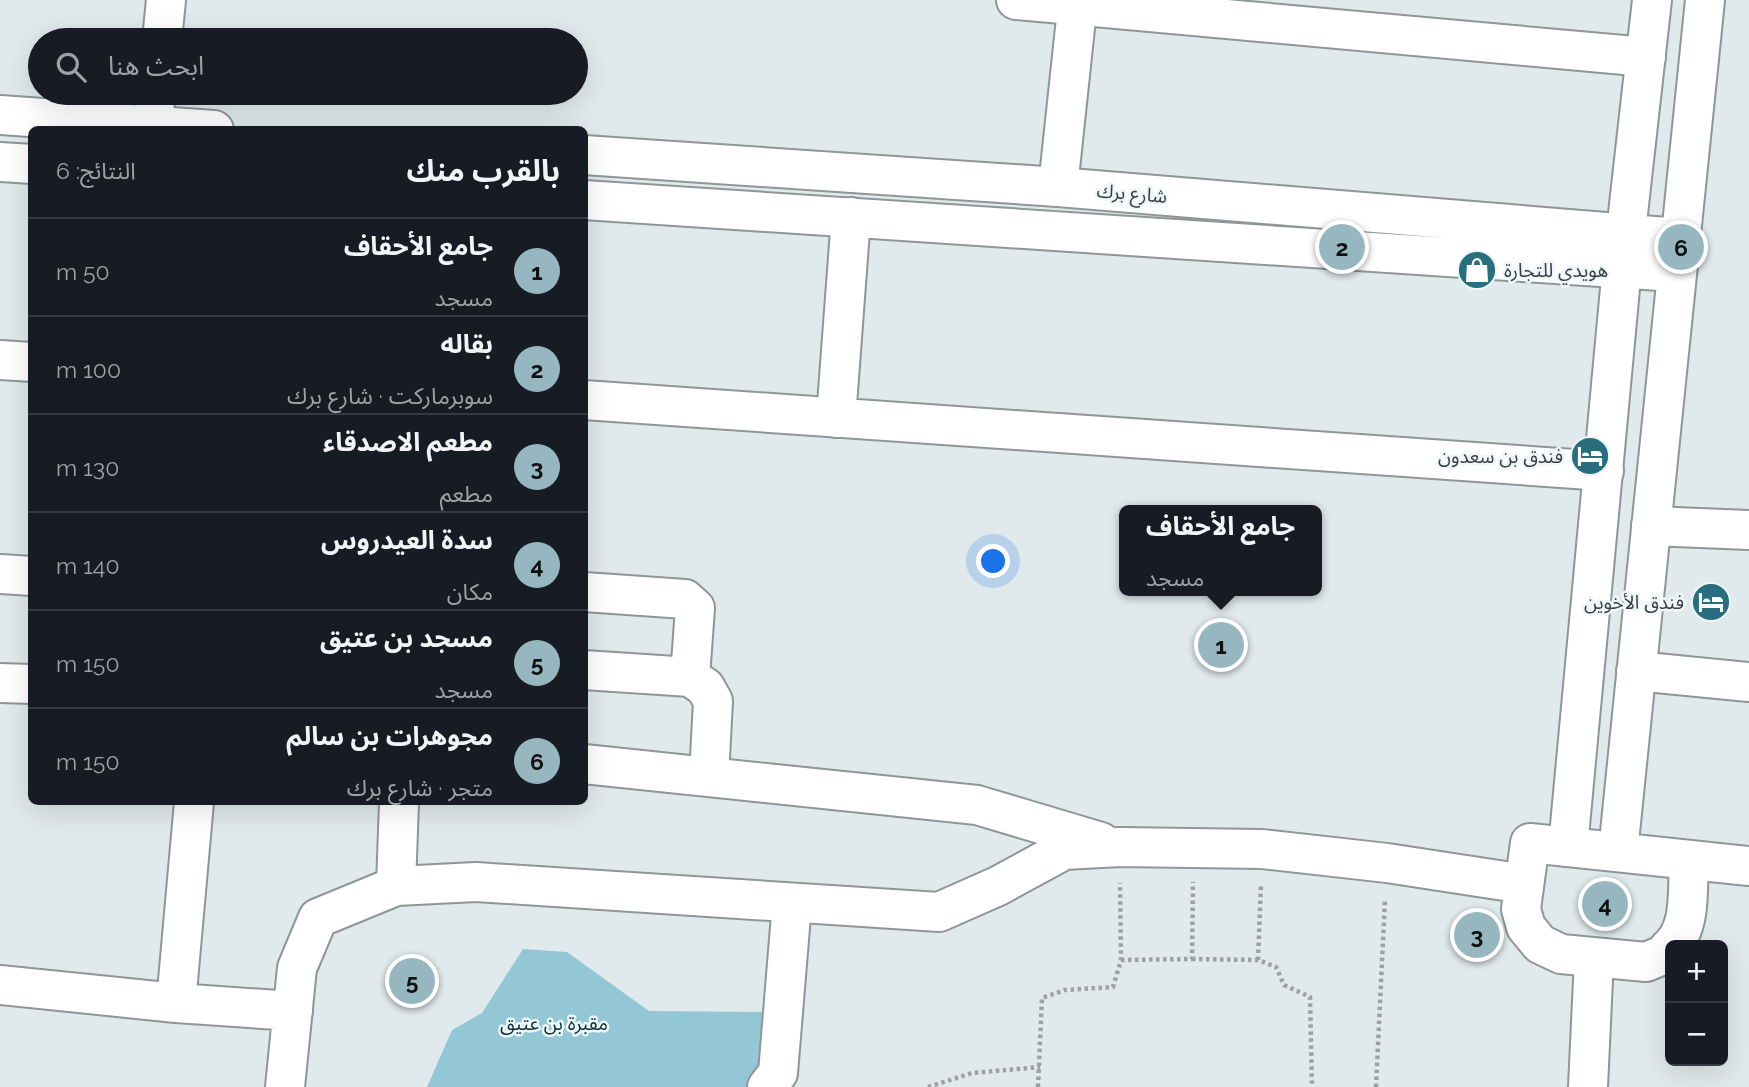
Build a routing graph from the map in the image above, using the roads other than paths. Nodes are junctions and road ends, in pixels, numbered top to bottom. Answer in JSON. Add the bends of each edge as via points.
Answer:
{"nodes":[{"id":1,"x":166,"y":0,"type":"edge"},
{"id":2,"x":1016,"y":0,"type":"edge"},
{"id":3,"x":1652,"y":0,"type":"edge"},
{"id":4,"x":1704,"y":0,"type":"edge"},
{"id":5,"x":1078,"y":2,"type":"edge"},
{"id":6,"x":163,"y":28,"type":"edge"},
{"id":7,"x":1646,"y":57,"type":"junction"},
{"id":8,"x":0,"y":115,"type":"edge"},
{"id":9,"x":153,"y":116,"type":"edge"},
{"id":10,"x":197,"y":126,"type":"edge"},
{"id":11,"x":588,"y":155,"type":"edge"},
{"id":12,"x":0,"y":162,"type":"edge"},
{"id":13,"x":28,"y":164,"type":"edge"},
{"id":14,"x":1058,"y":187,"type":"junction"},
{"id":15,"x":588,"y":200,"type":"edge"},
{"id":16,"x":851,"y":217,"type":"junction"},
{"id":17,"x":1624,"y":250,"type":"junction"},
{"id":18,"x":1677,"y":255,"type":"junction"},
{"id":19,"x":0,"y":360,"type":"edge"},
{"id":20,"x":28,"y":362,"type":"edge"},
{"id":21,"x":588,"y":400,"type":"edge"},
{"id":22,"x":836,"y":418,"type":"junction"},
{"id":23,"x":1604,"y":471,"type":"junction"},
{"id":24,"x":1651,"y":526,"type":"junction"},
{"id":25,"x":1749,"y":530,"type":"edge"},
{"id":26,"x":0,"y":574,"type":"edge"},
{"id":27,"x":28,"y":576,"type":"edge"},
{"id":28,"x":588,"y":592,"type":"edge"},
{"id":29,"x":588,"y":670,"type":"edge"},
{"id":30,"x":1636,"y":671,"type":"junction"},
{"id":31,"x":691,"y":677,"type":"junction"},
{"id":32,"x":1749,"y":682,"type":"edge"},
{"id":33,"x":0,"y":683,"type":"edge"},
{"id":34,"x":28,"y":684,"type":"edge"},
{"id":35,"x":588,"y":764,"type":"edge"},
{"id":36,"x":709,"y":777,"type":"junction"},
{"id":37,"x":194,"y":805,"type":"edge"},
{"id":38,"x":399,"y":805,"type":"edge"},
{"id":39,"x":1120,"y":847,"type":"junction"},
{"id":40,"x":1568,"y":847,"type":"junction"},
{"id":41,"x":1618,"y":852,"type":"junction"},
{"id":42,"x":1689,"y":860,"type":"junction"},
{"id":43,"x":1749,"y":866,"type":"edge"},
{"id":44,"x":1524,"y":884,"type":"junction"},
{"id":45,"x":396,"y":886,"type":"junction"},
{"id":46,"x":792,"y":903,"type":"junction"},
{"id":47,"x":1677,"y":940,"type":"edge"},
{"id":48,"x":1665,"y":953,"type":"edge"},
{"id":49,"x":1594,"y":958,"type":"junction"},
{"id":50,"x":0,"y":985,"type":"edge"},
{"id":51,"x":176,"y":1003,"type":"junction"},
{"id":52,"x":293,"y":1011,"type":"junction"},
{"id":53,"x":285,"y":1087,"type":"edge"},
{"id":54,"x":767,"y":1087,"type":"edge"},
{"id":55,"x":1588,"y":1087,"type":"edge"}],
"edges":[{"from":1,"to":6,"type":"street"},
{"from":2,"to":5,"type":"street"},
{"from":3,"to":7,"type":"street"},
{"from":4,"to":18,"type":"street"},
{"from":5,"to":7,"type":"street"},
{"from":5,"to":14,"type":"street"},
{"from":7,"to":17,"type":"street"},
{"from":8,"to":9,"type":"street"},
{"from":9,"to":10,"type":"street"},
{"from":11,"to":14,"type":"street","name":"شارع برك"},
{"from":12,"to":13,"type":"street"},
{"from":14,"to":17,"type":"street","name":"شارع برك"},
{"from":15,"to":16,"type":"street","name":"شارع برك"},
{"from":16,"to":17,"type":"street","name":"شارع برك"},
{"from":16,"to":22,"type":"street"},
{"from":17,"to":18,"type":"street","name":"شارع برك"},
{"from":17,"to":23,"type":"street"},
{"from":18,"to":24,"type":"street"},
{"from":19,"to":20,"type":"street"},
{"from":21,"to":22,"type":"street"},
{"from":22,"to":23,"type":"street"},
{"from":23,"to":40,"type":"street"},
{"from":24,"to":25,"type":"street"},
{"from":24,"to":30,"type":"street"},
{"from":26,"to":27,"type":"street"},
{"from":28,"to":31,"type":"street","via":[[685,599],[695,608]]},
{"from":29,"to":31,"type":"street"},
{"from":30,"to":32,"type":"street"},
{"from":30,"to":41,"type":"street"},
{"from":31,"to":36,"type":"street","via":[[705,687],[713,701]]},
{"from":33,"to":34,"type":"street"},
{"from":35,"to":36,"type":"street"},
{"from":36,"to":39,"type":"street","via":[[977,804]]},
{"from":37,"to":51,"type":"street"},
{"from":38,"to":45,"type":"street"},
{"from":39,"to":44,"type":"street","via":[[1262,849]]},
{"from":39,"to":46,"type":"street","via":[[1064,850],[998,887],[939,912]]},
{"from":40,"to":41,"type":"street"},
{"from":40,"to":44,"type":"street","via":[[1530,843]]},
{"from":41,"to":42,"type":"street"},
{"from":42,"to":43,"type":"street"},
{"from":42,"to":47,"type":"street","via":[[1685,922]]},
{"from":44,"to":49,"type":"street","via":[[1521,909],[1526,927],[1540,944],[1561,954]]},
{"from":45,"to":46,"type":"street","via":[[476,882]]},
{"from":45,"to":52,"type":"street","via":[[318,918],[297,968]]},
{"from":46,"to":54,"type":"street","via":[[778,1073]]},
{"from":48,"to":49,"type":"street","via":[[1646,962]]},
{"from":49,"to":55,"type":"street"},
{"from":50,"to":51,"type":"street"},
{"from":51,"to":52,"type":"street"},
{"from":52,"to":53,"type":"street"}]}
